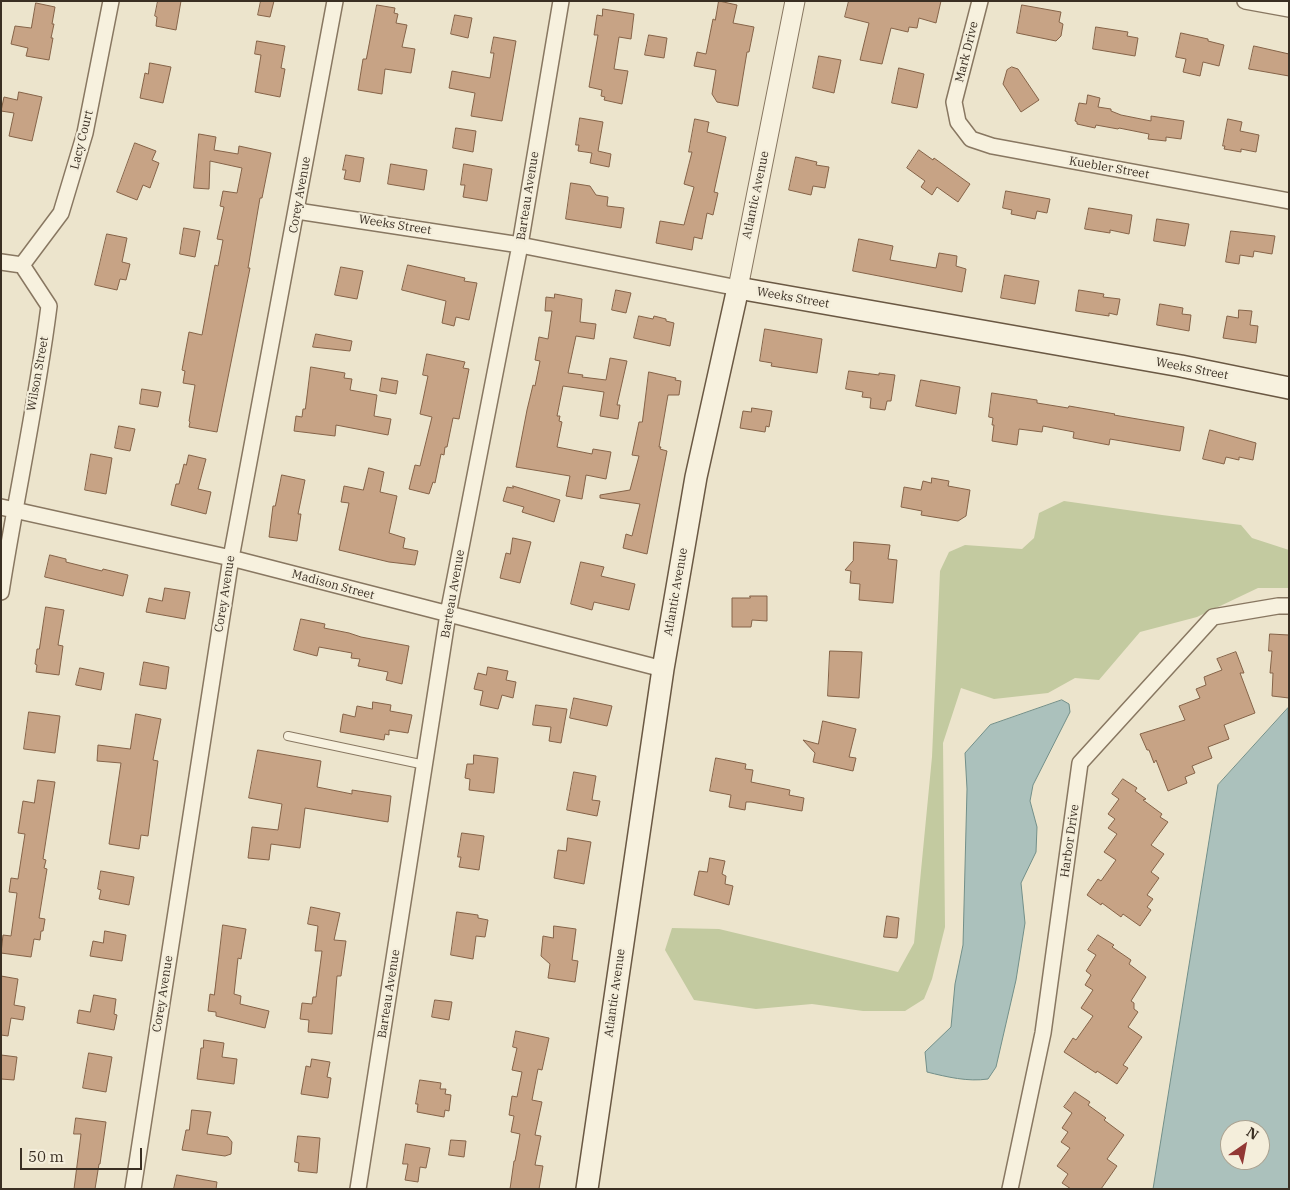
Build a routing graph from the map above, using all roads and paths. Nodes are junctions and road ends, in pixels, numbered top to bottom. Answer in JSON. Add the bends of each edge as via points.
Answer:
{"nodes":[{"id":1,"x":111,"y":1,"type":"edge"},
{"id":2,"x":335,"y":1,"type":"edge"},
{"id":3,"x":561,"y":1,"type":"edge"},
{"id":4,"x":795,"y":1,"type":"edge"},
{"id":5,"x":980,"y":1,"type":"edge"},
{"id":6,"x":1245,"y":1,"type":"edge"},
{"id":7,"x":1289,"y":9,"type":"edge"},
{"id":8,"x":954,"y":102,"type":"joint"},
{"id":9,"x":1289,"y":201,"type":"edge"},
{"id":10,"x":297,"y":211,"type":"junction"},
{"id":11,"x":520,"y":245,"type":"junction"},
{"id":12,"x":1,"y":262,"type":"edge"},
{"id":13,"x":22,"y":265,"type":"junction"},
{"id":14,"x":738,"y":288,"type":"junction"},
{"id":15,"x":1289,"y":388,"type":"edge"},
{"id":16,"x":8,"y":509,"type":"edge"},
{"id":17,"x":231,"y":558,"type":"junction"},
{"id":18,"x":1,"y":592,"type":"edge"},
{"id":19,"x":1289,"y":606,"type":"edge"},
{"id":20,"x":448,"y":614,"type":"junction"},
{"id":21,"x":663,"y":669,"type":"junction"},
{"id":22,"x":288,"y":736,"type":"dead end"},
{"id":23,"x":425,"y":765,"type":"junction"},
{"id":24,"x":133,"y":1189,"type":"edge"},
{"id":25,"x":358,"y":1189,"type":"edge"},
{"id":26,"x":587,"y":1189,"type":"edge"},
{"id":27,"x":1010,"y":1189,"type":"edge"}],
"edges":[{"from":1,"to":13,"type":"street","name":"Lacy Court","via":[[85,133],[64,204]]},
{"from":2,"to":10,"type":"street","name":"Corey Avenue"},
{"from":3,"to":11,"type":"street","name":"Barteau Avenue"},
{"from":4,"to":14,"type":"street","name":"Atlantic Avenue"},
{"from":5,"to":8,"type":"street","name":"Mark Drive"},
{"from":6,"to":7,"type":"street"},
{"from":8,"to":9,"type":"street","name":"Kuebler Street","via":[[958,122],[971,139],[992,146]]},
{"from":10,"to":11,"type":"street","name":"Weeks Street"},
{"from":10,"to":17,"type":"street","name":"Corey Avenue"},
{"from":11,"to":14,"type":"street","name":"Weeks Street"},
{"from":11,"to":20,"type":"street","name":"Barteau Avenue"},
{"from":12,"to":13,"type":"street"},
{"from":13,"to":16,"type":"street","name":"Wilson Street","via":[[49,306]]},
{"from":14,"to":15,"type":"main road","name":"Weeks Street"},
{"from":14,"to":21,"type":"main road","name":"Atlantic Avenue","via":[[696,476]]},
{"from":16,"to":17,"type":"street","name":"Madison Street"},
{"from":16,"to":18,"type":"street","name":"Wilson Street"},
{"from":17,"to":20,"type":"street","name":"Madison Street"},
{"from":17,"to":24,"type":"street","name":"Corey Avenue"},
{"from":19,"to":27,"type":"street","name":"Harbor Drive","via":[[1213,617],[1080,763],[1043,1033]]},
{"from":20,"to":21,"type":"street","name":"Madison Street"},
{"from":20,"to":23,"type":"street","name":"Barteau Avenue"},
{"from":21,"to":26,"type":"main road","name":"Atlantic Avenue"},
{"from":22,"to":23,"type":"lane"},
{"from":23,"to":25,"type":"street","name":"Barteau Avenue"}]}
